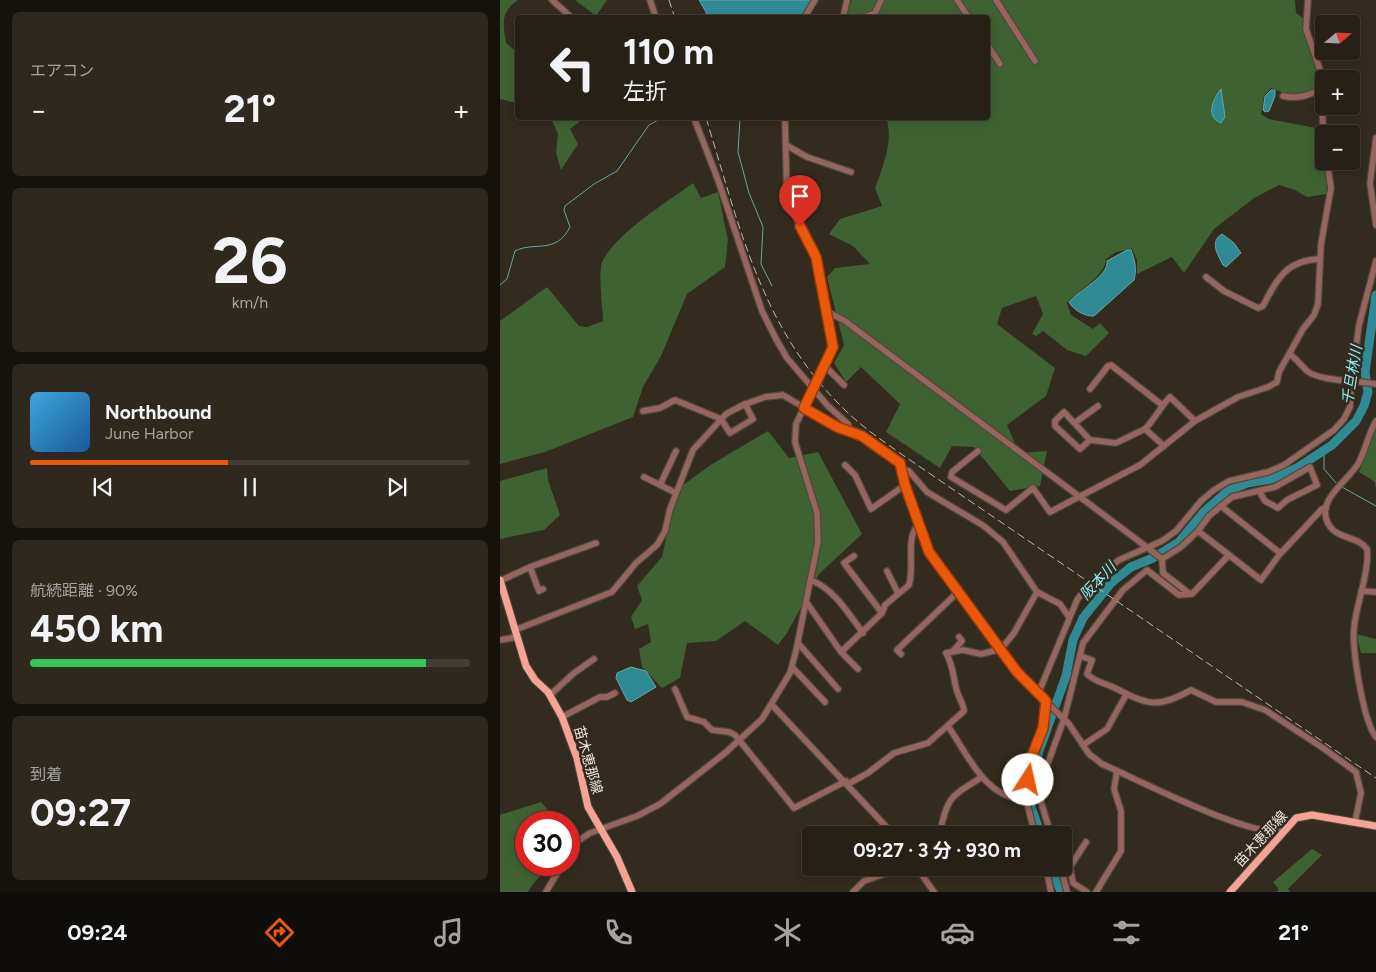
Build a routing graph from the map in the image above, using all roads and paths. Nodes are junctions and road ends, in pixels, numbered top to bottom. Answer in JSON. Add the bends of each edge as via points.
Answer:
{"nodes":[{"id":1,"x":552,"y":0,"type":"edge"},
{"id":2,"x":650,"y":0,"type":"edge"},
{"id":3,"x":815,"y":0,"type":"edge"},
{"id":4,"x":847,"y":0,"type":"edge"},
{"id":5,"x":882,"y":0,"type":"edge"},
{"id":6,"x":958,"y":0,"type":"edge"},
{"id":7,"x":996,"y":0,"type":"edge"},
{"id":8,"x":1308,"y":0,"type":"edge"},
{"id":9,"x":569,"y":15,"type":"edge"},
{"id":10,"x":655,"y":15,"type":"edge"},
{"id":11,"x":806,"y":15,"type":"edge"},
{"id":12,"x":844,"y":15,"type":"edge"},
{"id":13,"x":869,"y":15,"type":"edge"},
{"id":14,"x":967,"y":15,"type":"edge"},
{"id":15,"x":990,"y":48,"type":"edge"},
{"id":16,"x":1035,"y":61,"type":"dead end"},
{"id":17,"x":1000,"y":64,"type":"dead end"},
{"id":18,"x":1320,"y":70,"type":"edge"},
{"id":19,"x":1315,"y":92,"type":"edge"},
{"id":20,"x":1283,"y":96,"type":"dead end"},
{"id":21,"x":695,"y":120,"type":"edge"},
{"id":22,"x":785,"y":120,"type":"edge"},
{"id":23,"x":1376,"y":138,"type":"edge"},
{"id":24,"x":786,"y":145,"type":"junction"},
{"id":25,"x":1328,"y":170,"type":"edge"},
{"id":26,"x":851,"y":172,"type":"dead end"},
{"id":27,"x":1376,"y":225,"type":"edge"},
{"id":28,"x":1320,"y":259,"type":"junction"},
{"id":29,"x":1376,"y":261,"type":"edge"},
{"id":30,"x":1206,"y":277,"type":"dead end"},
{"id":31,"x":828,"y":312,"type":"junction"},
{"id":32,"x":1290,"y":354,"type":"junction"},
{"id":33,"x":824,"y":368,"type":"junction"},
{"id":34,"x":1354,"y":382,"type":"junction"},
{"id":35,"x":1375,"y":384,"type":"edge"},
{"id":36,"x":844,"y":385,"type":"dead end"},
{"id":37,"x":1090,"y":389,"type":"dead end"},
{"id":38,"x":745,"y":404,"type":"junction"},
{"id":39,"x":1162,"y":405,"type":"junction"},
{"id":40,"x":1098,"y":406,"type":"dead end"},
{"id":41,"x":804,"y":408,"type":"junction"},
{"id":42,"x":643,"y":411,"type":"dead end"},
{"id":43,"x":721,"y":419,"type":"junction"},
{"id":44,"x":1195,"y":421,"type":"junction"},
{"id":45,"x":1376,"y":421,"type":"edge"},
{"id":46,"x":1076,"y":422,"type":"junction"},
{"id":47,"x":1144,"y":429,"type":"junction"},
{"id":48,"x":851,"y":432,"type":"junction"},
{"id":49,"x":1090,"y":440,"type":"junction"},
{"id":50,"x":1164,"y":446,"type":"junction"},
{"id":51,"x":676,"y":451,"type":"dead end"},
{"id":52,"x":978,"y":451,"type":"dead end"},
{"id":53,"x":845,"y":465,"type":"dead end"},
{"id":54,"x":902,"y":469,"type":"junction"},
{"id":55,"x":644,"y":477,"type":"dead end"},
{"id":56,"x":660,"y":485,"type":"junction"},
{"id":57,"x":905,"y":485,"type":"junction"},
{"id":58,"x":1259,"y":491,"type":"junction"},
{"id":59,"x":676,"y":493,"type":"junction"},
{"id":60,"x":1079,"y":496,"type":"junction"},
{"id":61,"x":1222,"y":506,"type":"junction"},
{"id":62,"x":1326,"y":508,"type":"junction"},
{"id":63,"x":918,"y":525,"type":"junction"},
{"id":64,"x":1198,"y":531,"type":"junction"},
{"id":65,"x":596,"y":543,"type":"dead end"},
{"id":66,"x":1148,"y":548,"type":"junction"},
{"id":67,"x":1280,"y":553,"type":"junction"},
{"id":68,"x":1229,"y":555,"type":"junction"},
{"id":69,"x":854,"y":556,"type":"dead end"},
{"id":70,"x":1162,"y":559,"type":"junction"},
{"id":71,"x":530,"y":567,"type":"junction"},
{"id":72,"x":886,"y":571,"type":"dead end"},
{"id":73,"x":500,"y":580,"type":"edge"},
{"id":74,"x":811,"y":580,"type":"junction"},
{"id":75,"x":543,"y":590,"type":"dead end"},
{"id":76,"x":1361,"y":591,"type":"junction"},
{"id":77,"x":958,"y":592,"type":"junction"},
{"id":78,"x":1037,"y":592,"type":"junction"},
{"id":79,"x":1376,"y":592,"type":"edge"},
{"id":80,"x":898,"y":593,"type":"junction"},
{"id":81,"x":1190,"y":594,"type":"junction"},
{"id":82,"x":807,"y":603,"type":"junction"},
{"id":83,"x":882,"y":613,"type":"junction"},
{"id":84,"x":1069,"y":617,"type":"junction"},
{"id":85,"x":863,"y":633,"type":"junction"},
{"id":86,"x":516,"y":634,"type":"junction"},
{"id":87,"x":959,"y":637,"type":"dead end"},
{"id":88,"x":500,"y":640,"type":"edge"},
{"id":89,"x":798,"y":644,"type":"junction"},
{"id":90,"x":1001,"y":649,"type":"junction"},
{"id":91,"x":953,"y":651,"type":"junction"},
{"id":92,"x":841,"y":652,"type":"junction"},
{"id":93,"x":901,"y":654,"type":"dead end"},
{"id":94,"x":1080,"y":656,"type":"junction"},
{"id":95,"x":594,"y":659,"type":"dead end"},
{"id":96,"x":792,"y":667,"type":"junction"},
{"id":97,"x":858,"y":669,"type":"dead end"},
{"id":98,"x":675,"y":689,"type":"dead end"},
{"id":99,"x":838,"y":690,"type":"dead end"},
{"id":100,"x":616,"y":693,"type":"dead end"},
{"id":101,"x":1038,"y":694,"type":"junction"},
{"id":102,"x":550,"y":695,"type":"junction"},
{"id":103,"x":1126,"y":695,"type":"junction"},
{"id":104,"x":825,"y":702,"type":"dead end"},
{"id":105,"x":1048,"y":703,"type":"junction"},
{"id":106,"x":772,"y":705,"type":"junction"},
{"id":107,"x":562,"y":717,"type":"junction"},
{"id":108,"x":1063,"y":718,"type":"junction"},
{"id":109,"x":948,"y":726,"type":"junction"},
{"id":110,"x":1376,"y":737,"type":"edge"},
{"id":111,"x":739,"y":741,"type":"junction"},
{"id":112,"x":1083,"y":745,"type":"junction"},
{"id":113,"x":1117,"y":770,"type":"junction"},
{"id":114,"x":982,"y":777,"type":"junction"},
{"id":115,"x":847,"y":782,"type":"junction"},
{"id":116,"x":1026,"y":799,"type":"junction"},
{"id":117,"x":1355,"y":822,"type":"junction"},
{"id":118,"x":886,"y":826,"type":"edge"},
{"id":119,"x":941,"y":826,"type":"edge"},
{"id":120,"x":1033,"y":826,"type":"edge"},
{"id":121,"x":1048,"y":826,"type":"edge"},
{"id":122,"x":1376,"y":826,"type":"edge"},
{"id":123,"x":600,"y":829,"type":"junction"},
{"id":124,"x":1284,"y":831,"type":"junction"},
{"id":125,"x":580,"y":841,"type":"edge"},
{"id":126,"x":1086,"y":842,"type":"dead end"},
{"id":127,"x":555,"y":876,"type":"edge"},
{"id":128,"x":879,"y":876,"type":"edge"},
{"id":129,"x":923,"y":876,"type":"edge"},
{"id":130,"x":1048,"y":876,"type":"edge"},
{"id":131,"x":1063,"y":876,"type":"edge"},
{"id":132,"x":546,"y":892,"type":"edge"},
{"id":133,"x":632,"y":892,"type":"edge"},
{"id":134,"x":853,"y":892,"type":"edge"},
{"id":135,"x":934,"y":892,"type":"edge"},
{"id":136,"x":1051,"y":892,"type":"edge"},
{"id":137,"x":1067,"y":892,"type":"edge"},
{"id":138,"x":1087,"y":892,"type":"edge"},
{"id":139,"x":1096,"y":892,"type":"edge"},
{"id":140,"x":1230,"y":892,"type":"edge"}],
"edges":[{"from":1,"to":9,"type":"street"},
{"from":2,"to":10,"type":"street"},
{"from":3,"to":11,"type":"street"},
{"from":4,"to":12,"type":"street"},
{"from":5,"to":13,"type":"street","via":[[875,13]]},
{"from":6,"to":14,"type":"street"},
{"from":7,"to":16,"type":"street"},
{"from":8,"to":18,"type":"street","via":[[1306,29]]},
{"from":15,"to":17,"type":"street"},
{"from":19,"to":20,"type":"street","via":[[1303,97]]},
{"from":21,"to":48,"type":"street","via":[[762,311],[776,339],[787,358],[848,424]]},
{"from":22,"to":24,"type":"street"},
{"from":23,"to":27,"type":"street","via":[[1370,182]]},
{"from":24,"to":26,"type":"street","via":[[807,157]]},
{"from":24,"to":31,"type":"street","via":[[787,200],[815,253]]},
{"from":25,"to":28,"type":"street","via":[[1331,188]]},
{"from":28,"to":30,"type":"street","via":[[1295,263],[1275,282],[1263,306],[1258,308]]},
{"from":28,"to":32,"type":"street","via":[[1318,304]]},
{"from":29,"to":34,"type":"street","via":[[1360,325]]},
{"from":31,"to":33,"type":"street","via":[[833,347]]},
{"from":31,"to":60,"type":"street","via":[[845,321]]},
{"from":32,"to":34,"type":"street","via":[[1316,375]]},
{"from":32,"to":44,"type":"street","via":[[1277,382],[1238,397]]},
{"from":33,"to":36,"type":"street"},
{"from":33,"to":41,"type":"street","bridge":true},
{"from":34,"to":35,"type":"street"},
{"from":34,"to":66,"type":"street","via":[[1350,407],[1334,430],[1284,465],[1229,481],[1214,490],[1176,531]]},
{"from":37,"to":39,"type":"street","via":[[1111,365]]},
{"from":38,"to":41,"type":"street","via":[[783,395]]},
{"from":38,"to":43,"type":"street"},
{"from":38,"to":43,"type":"street","via":[[753,419],[730,433]]},
{"from":39,"to":44,"type":"street","via":[[1172,398]]},
{"from":39,"to":47,"type":"street","via":[[1156,418]]},
{"from":40,"to":46,"type":"street"},
{"from":41,"to":48,"type":"street"},
{"from":41,"to":74,"type":"street","via":[[796,424],[794,442],[818,519],[818,542]]},
{"from":42,"to":43,"type":"street","via":[[660,408],[675,400]]},
{"from":43,"to":59,"type":"street","via":[[694,450]]},
{"from":44,"to":50,"type":"street"},
{"from":45,"to":62,"type":"street","via":[[1359,462],[1334,492]]},
{"from":46,"to":49,"type":"street"},
{"from":46,"to":49,"type":"street","via":[[1064,412],[1054,422],[1080,449]]},
{"from":47,"to":49,"type":"street","via":[[1116,443]]},
{"from":47,"to":50,"type":"street"},
{"from":48,"to":54,"type":"street","via":[[897,460]]},
{"from":50,"to":60,"type":"street","via":[[1129,472]]},
{"from":51,"to":56,"type":"street"},
{"from":52,"to":60,"type":"street","via":[[952,472],[951,477],[1006,510],[1033,488],[1050,512]]},
{"from":53,"to":57,"type":"street","via":[[855,475],[871,509]]},
{"from":54,"to":57,"type":"street"},
{"from":54,"to":78,"type":"street","via":[[909,470],[937,500],[984,526],[1003,542]]},
{"from":55,"to":56,"type":"street"},
{"from":56,"to":59,"type":"street"},
{"from":57,"to":63,"type":"street"},
{"from":58,"to":58,"type":"street","via":[[1275,487],[1310,467],[1317,485],[1278,508]]},
{"from":58,"to":61,"type":"street","via":[[1242,494]]},
{"from":59,"to":86,"type":"street","via":[[657,545],[636,563],[612,592]]},
{"from":60,"to":66,"type":"street"},
{"from":61,"to":64,"type":"street"},
{"from":61,"to":67,"type":"street"},
{"from":62,"to":67,"type":"street"},
{"from":62,"to":76,"type":"street","via":[[1331,528],[1360,542],[1367,549]]},
{"from":63,"to":77,"type":"street","via":[[929,552]]},
{"from":63,"to":80,"type":"street","via":[[911,536],[913,552],[909,585]]},
{"from":64,"to":68,"type":"street"},
{"from":64,"to":70,"type":"street"},
{"from":65,"to":71,"type":"street"},
{"from":66,"to":70,"type":"street"},
{"from":66,"to":84,"type":"street","via":[[1120,560],[1088,585]]},
{"from":67,"to":68,"type":"street","via":[[1260,580]]},
{"from":68,"to":81,"type":"street"},
{"from":69,"to":83,"type":"street","via":[[844,564]]},
{"from":70,"to":81,"type":"street","via":[[1163,573]]},
{"from":71,"to":73,"type":"street"},
{"from":71,"to":75,"type":"street","via":[[539,591]]},
{"from":72,"to":80,"type":"street"},
{"from":73,"to":86,"type":"main road","name":"苗木恵那線"},
{"from":74,"to":82,"type":"street"},
{"from":74,"to":85,"type":"street","via":[[832,594]]},
{"from":76,"to":79,"type":"street"},
{"from":76,"to":110,"type":"street","via":[[1354,644],[1367,719]]},
{"from":77,"to":90,"type":"street"},
{"from":77,"to":93,"type":"street","via":[[897,650]]},
{"from":78,"to":84,"type":"street","via":[[1060,604]]},
{"from":78,"to":90,"type":"street"},
{"from":80,"to":83,"type":"street","via":[[885,605]]},
{"from":81,"to":94,"type":"street","via":[[1179,595],[1147,570],[1123,590],[1083,643]]},
{"from":82,"to":89,"type":"street"},
{"from":82,"to":92,"type":"street"},
{"from":83,"to":85,"type":"street"},
{"from":84,"to":101,"type":"street"},
{"from":85,"to":92,"type":"street"},
{"from":86,"to":88,"type":"street"},
{"from":86,"to":102,"type":"main road","name":"苗木恵那線","via":[[530,673]]},
{"from":87,"to":91,"type":"street","via":[[962,641]]},
{"from":89,"to":96,"type":"street"},
{"from":89,"to":99,"type":"street"},
{"from":90,"to":91,"type":"street","via":[[981,654]]},
{"from":90,"to":101,"type":"street"},
{"from":91,"to":109,"type":"street","via":[[946,653],[964,711]]},
{"from":92,"to":97,"type":"street"},
{"from":94,"to":103,"type":"street","via":[[1092,660],[1086,674],[1097,683]]},
{"from":94,"to":108,"type":"street"},
{"from":95,"to":102,"type":"street"},
{"from":96,"to":104,"type":"street"},
{"from":96,"to":106,"type":"street"},
{"from":98,"to":111,"type":"street","via":[[688,717],[704,722],[712,730],[729,732]]},
{"from":100,"to":107,"type":"street","via":[[600,697]]},
{"from":101,"to":105,"type":"street"},
{"from":102,"to":107,"type":"main road","name":"苗木恵那線"},
{"from":103,"to":112,"type":"street","via":[[1107,729]]},
{"from":103,"to":117,"type":"street","via":[[1159,704],[1192,690],[1216,702],[1242,702],[1265,710],[1356,772],[1361,792]]},
{"from":105,"to":108,"type":"street"},
{"from":105,"to":116,"type":"street","via":[[1043,728],[1030,761]]},
{"from":106,"to":111,"type":"street"},
{"from":106,"to":115,"type":"street"},
{"from":107,"to":123,"type":"main road","name":"苗木恵那線","via":[[577,758],[584,796]]},
{"from":108,"to":112,"type":"street"},
{"from":108,"to":121,"type":"street","via":[[1041,782],[1041,802]]},
{"from":109,"to":114,"type":"street"},
{"from":109,"to":115,"type":"street","via":[[928,743],[894,753],[868,773]]},
{"from":111,"to":115,"type":"street","via":[[794,808]]},
{"from":111,"to":123,"type":"street","via":[[654,808]]},
{"from":112,"to":113,"type":"street","via":[[1092,758]]},
{"from":113,"to":124,"type":"street","via":[[1236,823],[1267,831]]},
{"from":113,"to":139,"type":"street","via":[[1114,789],[1121,811],[1121,851]]},
{"from":114,"to":116,"type":"street","via":[[998,793],[1013,799]]},
{"from":114,"to":119,"type":"street","via":[[951,798]]},
{"from":115,"to":118,"type":"street"},
{"from":116,"to":120,"type":"street"},
{"from":117,"to":122,"type":"main road","name":"苗木恵那線"},
{"from":117,"to":124,"type":"main road","name":"苗木恵那線","via":[[1306,815],[1296,818]]},
{"from":123,"to":125,"type":"street"},
{"from":123,"to":133,"type":"main road","name":"苗木恵那線","via":[[617,856]]},
{"from":124,"to":140,"type":"main road","name":"苗木恵那線"},
{"from":126,"to":138,"type":"street","via":[[1070,867],[1073,884]]},
{"from":127,"to":132,"type":"street"},
{"from":128,"to":134,"type":"street","via":[[864,881]]},
{"from":129,"to":135,"type":"street"},
{"from":130,"to":136,"type":"street"},
{"from":131,"to":137,"type":"street"}]}
